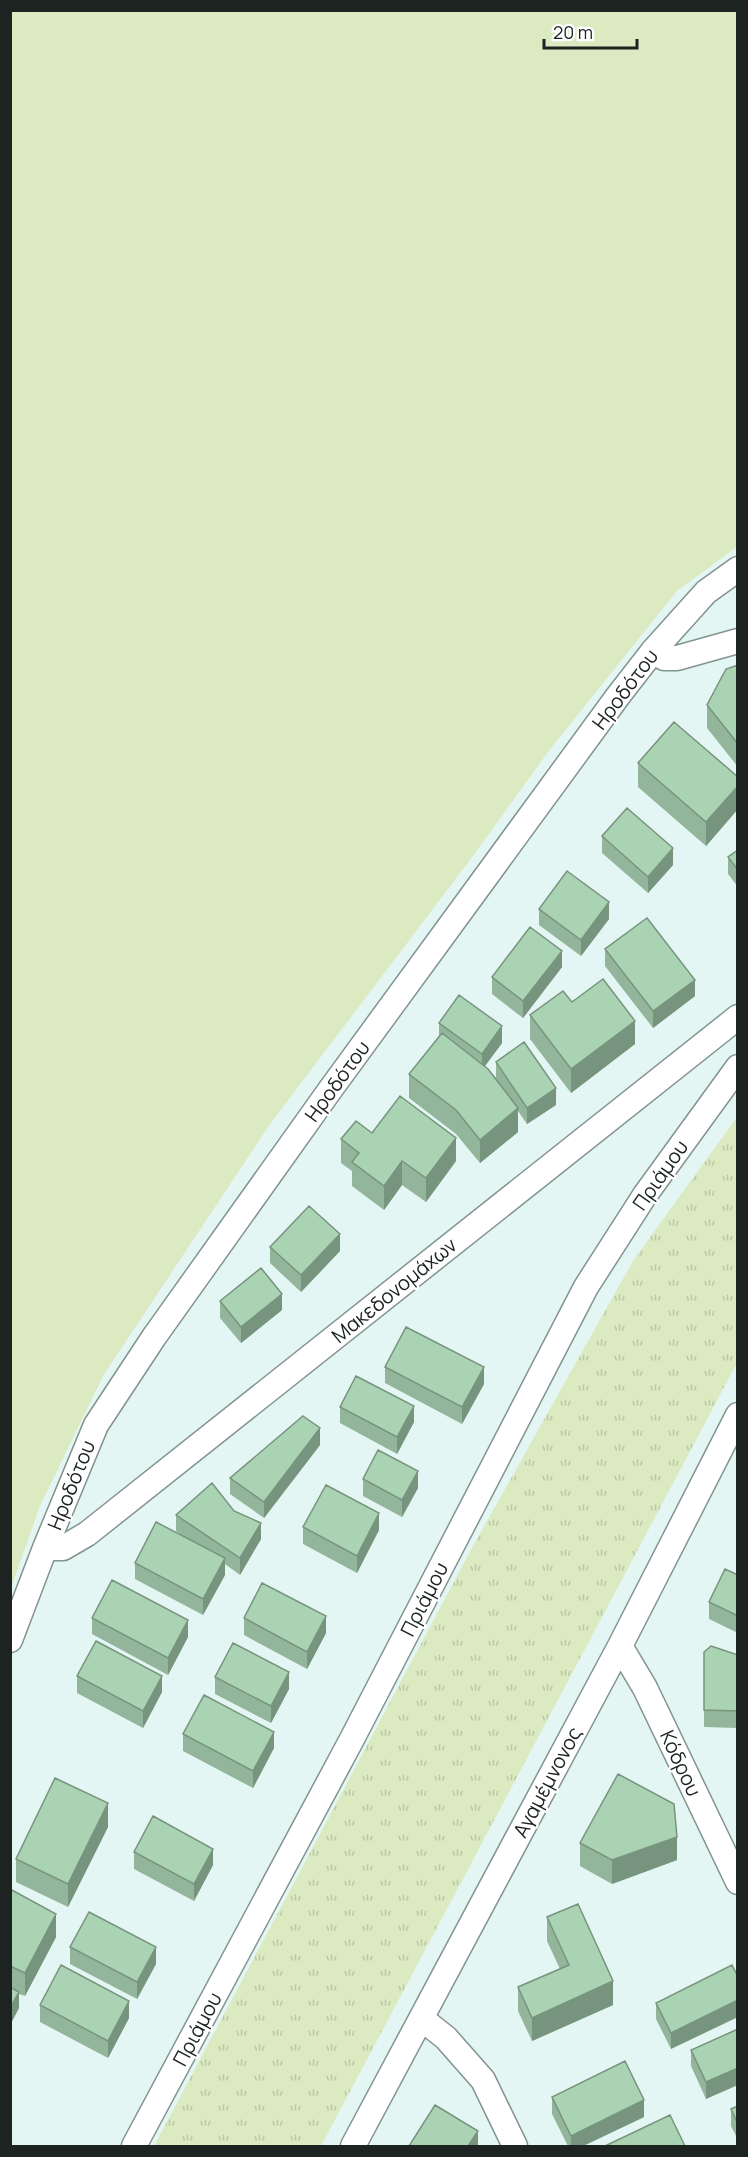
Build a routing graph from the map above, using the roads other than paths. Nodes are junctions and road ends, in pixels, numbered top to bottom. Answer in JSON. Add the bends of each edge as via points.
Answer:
{"nodes":[{"id":1,"x":738,"y":569,"type":"edge"},
{"id":2,"x":738,"y":640,"type":"edge"},
{"id":3,"x":653,"y":651,"type":"junction"},
{"id":4,"x":738,"y":1017,"type":"edge"},
{"id":5,"x":738,"y":1067,"type":"edge"},
{"id":6,"x":738,"y":1415,"type":"edge"},
{"id":7,"x":45,"y":1548,"type":"junction"},
{"id":8,"x":10,"y":1640,"type":"edge"},
{"id":9,"x":620,"y":1646,"type":"junction"},
{"id":10,"x":738,"y":1882,"type":"edge"},
{"id":11,"x":422,"y":2019,"type":"junction"},
{"id":12,"x":134,"y":2146,"type":"edge"},
{"id":13,"x":353,"y":2146,"type":"edge"},
{"id":14,"x":515,"y":2146,"type":"edge"}],
"edges":[{"from":1,"to":3,"type":"street","name":"Ηροδότου","via":[[706,592]]},
{"from":2,"to":3,"type":"street","via":[[677,658],[664,658]]},
{"from":3,"to":7,"type":"street","name":"Ηροδότου","via":[[154,1336],[96,1425]]},
{"from":4,"to":7,"type":"street","name":"Μακεδονομάχων","via":[[87,1534],[63,1548]]},
{"from":5,"to":12,"type":"street","name":"Πριάμου","via":[[645,1195],[586,1287],[352,1739]]},
{"from":6,"to":9,"type":"street","name":"Αγαμέμνονος"},
{"from":7,"to":8,"type":"street","name":"Ηροδότου"},
{"from":9,"to":10,"type":"street","name":"Κόδρου","via":[[645,1688]]},
{"from":9,"to":11,"type":"street","name":"Αγαμέμνονος"},
{"from":11,"to":13,"type":"street","name":"Αγαμέμνονος"},
{"from":11,"to":14,"type":"street","via":[[446,2038],[483,2080]]}]}
